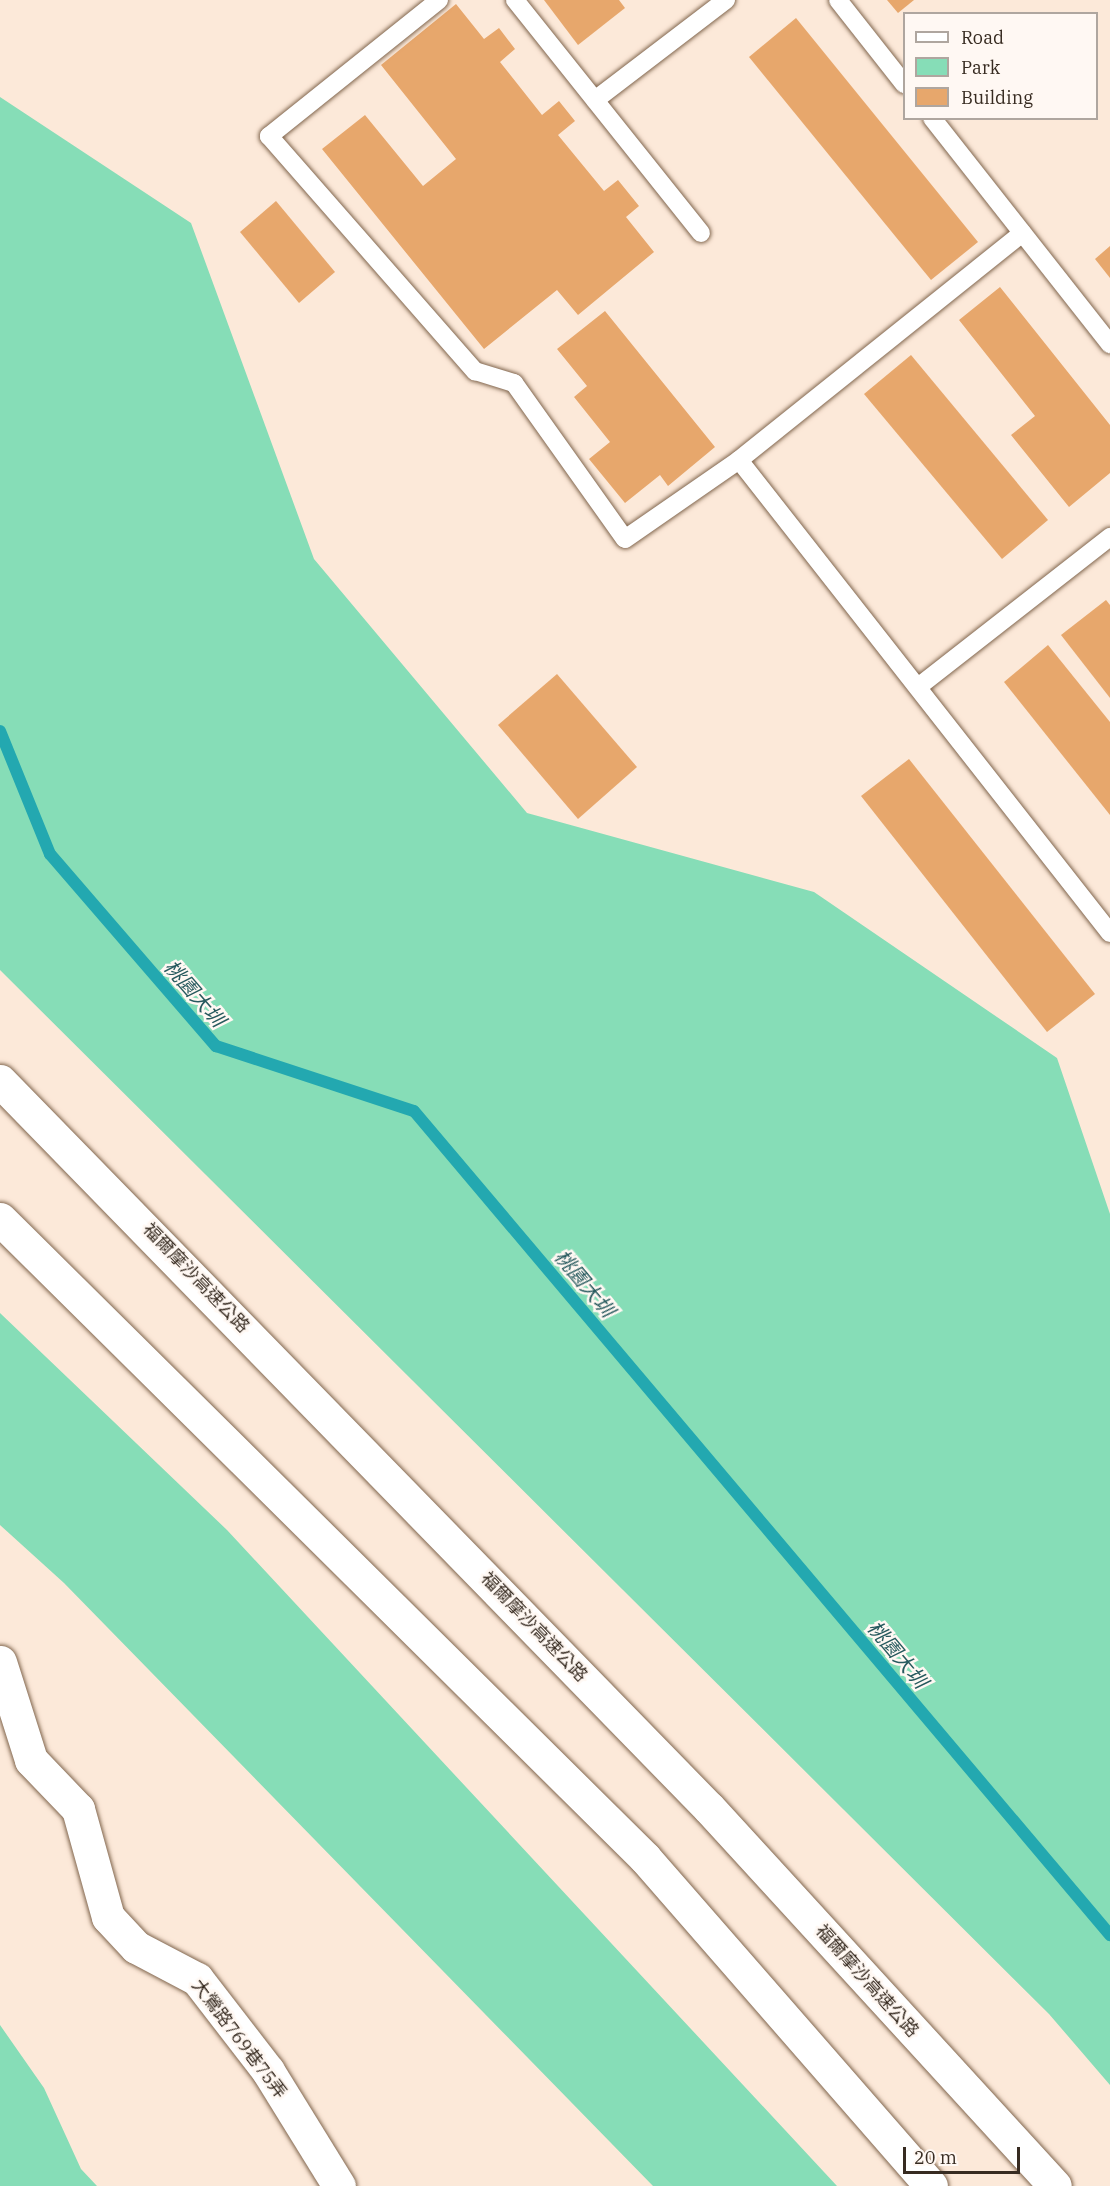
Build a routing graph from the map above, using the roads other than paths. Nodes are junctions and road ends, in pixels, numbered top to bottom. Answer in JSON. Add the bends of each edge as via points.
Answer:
{"nodes":[{"id":1,"x":440,"y":0,"type":"edge"},
{"id":2,"x":515,"y":0,"type":"edge"},
{"id":3,"x":726,"y":0,"type":"edge"},
{"id":4,"x":838,"y":0,"type":"edge"},
{"id":5,"x":903,"y":83,"type":"edge"},
{"id":6,"x":595,"y":100,"type":"junction"},
{"id":7,"x":934,"y":120,"type":"edge"},
{"id":8,"x":701,"y":233,"type":"dead end"},
{"id":9,"x":1022,"y":233,"type":"junction"},
{"id":10,"x":1110,"y":344,"type":"edge"},
{"id":11,"x":739,"y":460,"type":"junction"},
{"id":12,"x":1110,"y":537,"type":"edge"},
{"id":13,"x":918,"y":687,"type":"junction"},
{"id":14,"x":1110,"y":933,"type":"edge"},
{"id":15,"x":0,"y":1081,"type":"edge"},
{"id":16,"x":0,"y":1219,"type":"edge"},
{"id":17,"x":0,"y":1662,"type":"edge"},
{"id":18,"x":339,"y":2186,"type":"edge"},
{"id":19,"x":932,"y":2186,"type":"edge"},
{"id":20,"x":1055,"y":2186,"type":"edge"}],
"edges":[{"from":1,"to":11,"type":"lane","via":[[269,136],[475,371],[514,383],[625,538]]},
{"from":2,"to":6,"type":"lane"},
{"from":3,"to":6,"type":"lane"},
{"from":4,"to":5,"type":"lane"},
{"from":6,"to":8,"type":"lane"},
{"from":7,"to":9,"type":"lane"},
{"from":9,"to":10,"type":"lane"},
{"from":9,"to":11,"type":"lane"},
{"from":11,"to":13,"type":"lane"},
{"from":12,"to":13,"type":"lane"},
{"from":13,"to":14,"type":"lane"},
{"from":15,"to":20,"type":"main road","name":"福爾摩沙高速公路","via":[[709,1808]]},
{"from":16,"to":19,"type":"main road","via":[[645,1858]]},
{"from":17,"to":18,"type":"main road","name":"大鶯路769巷75弄","via":[[31,1760],[78,1809],[108,1917],[136,1947],[197,1979],[268,2071]]}]}
